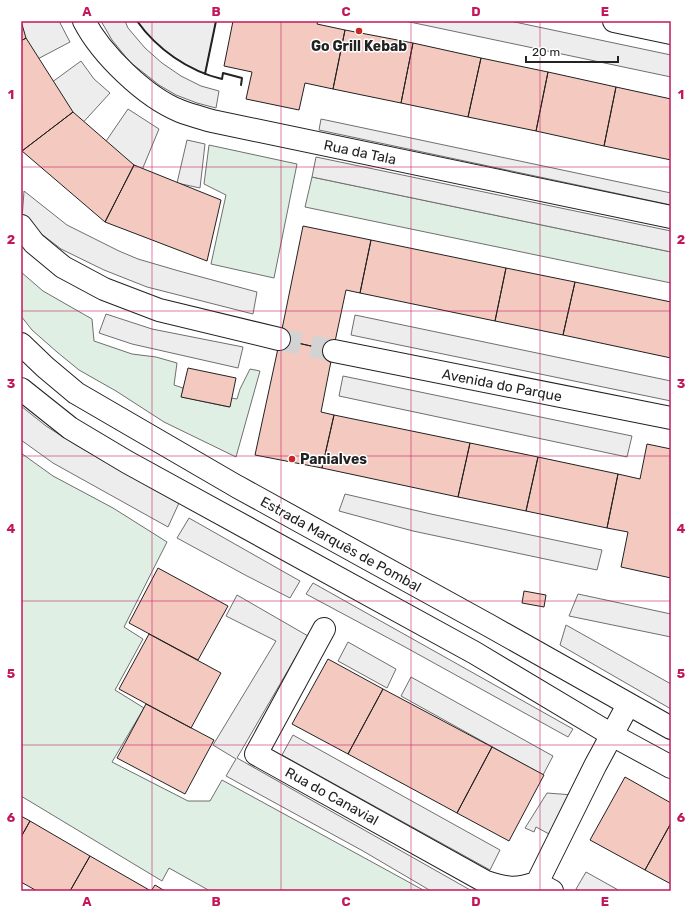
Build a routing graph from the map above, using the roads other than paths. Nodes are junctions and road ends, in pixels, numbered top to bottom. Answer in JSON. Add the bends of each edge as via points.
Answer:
{"nodes":[{"id":1,"x":84,"y":21,"type":"edge"},
{"id":2,"x":614,"y":21,"type":"edge"},
{"id":3,"x":671,"y":33,"type":"edge"},
{"id":4,"x":671,"y":217,"type":"edge"},
{"id":5,"x":21,"y":226,"type":"edge"},
{"id":6,"x":279,"y":339,"type":"tunnel mouth"},
{"id":7,"x":21,"y":344,"type":"edge"},
{"id":8,"x":334,"y":351,"type":"tunnel mouth"},
{"id":9,"x":21,"y":389,"type":"edge"},
{"id":10,"x":671,"y":418,"type":"edge"},
{"id":11,"x":324,"y":629,"type":"dead end"},
{"id":12,"x":628,"y":705,"type":"junction"},
{"id":13,"x":671,"y":728,"type":"edge"},
{"id":14,"x":612,"y":735,"type":"junction"},
{"id":15,"x":671,"y":767,"type":"edge"},
{"id":16,"x":545,"y":887,"type":"edge"}],
"edges":[{"from":1,"to":4,"type":"street","name":"Rua da Tala","via":[[107,54],[126,74],[155,98],[179,111],[212,121]]},
{"from":2,"to":3,"type":"street"},
{"from":5,"to":6,"type":"street","via":[[34,243],[63,267],[104,289],[159,310]]},
{"from":7,"to":12,"type":"street","name":"Estrada Marquês de Pombal","via":[[76,393],[236,486]]},
{"from":8,"to":10,"type":"street","name":"Avenida do Parque"},
{"from":9,"to":14,"type":"street","via":[[70,428],[127,462],[475,653]]},
{"from":11,"to":16,"type":"street","name":"Rua do Canavial","via":[[256,754],[486,882],[506,888]]},
{"from":12,"to":13,"type":"street","name":"Estrada Marquês de Pombal"},
{"from":12,"to":14,"type":"street","name":"Rua do Canavial"},
{"from":14,"to":15,"type":"street"},
{"from":14,"to":16,"type":"street","name":"Rua do Canavial"}]}
